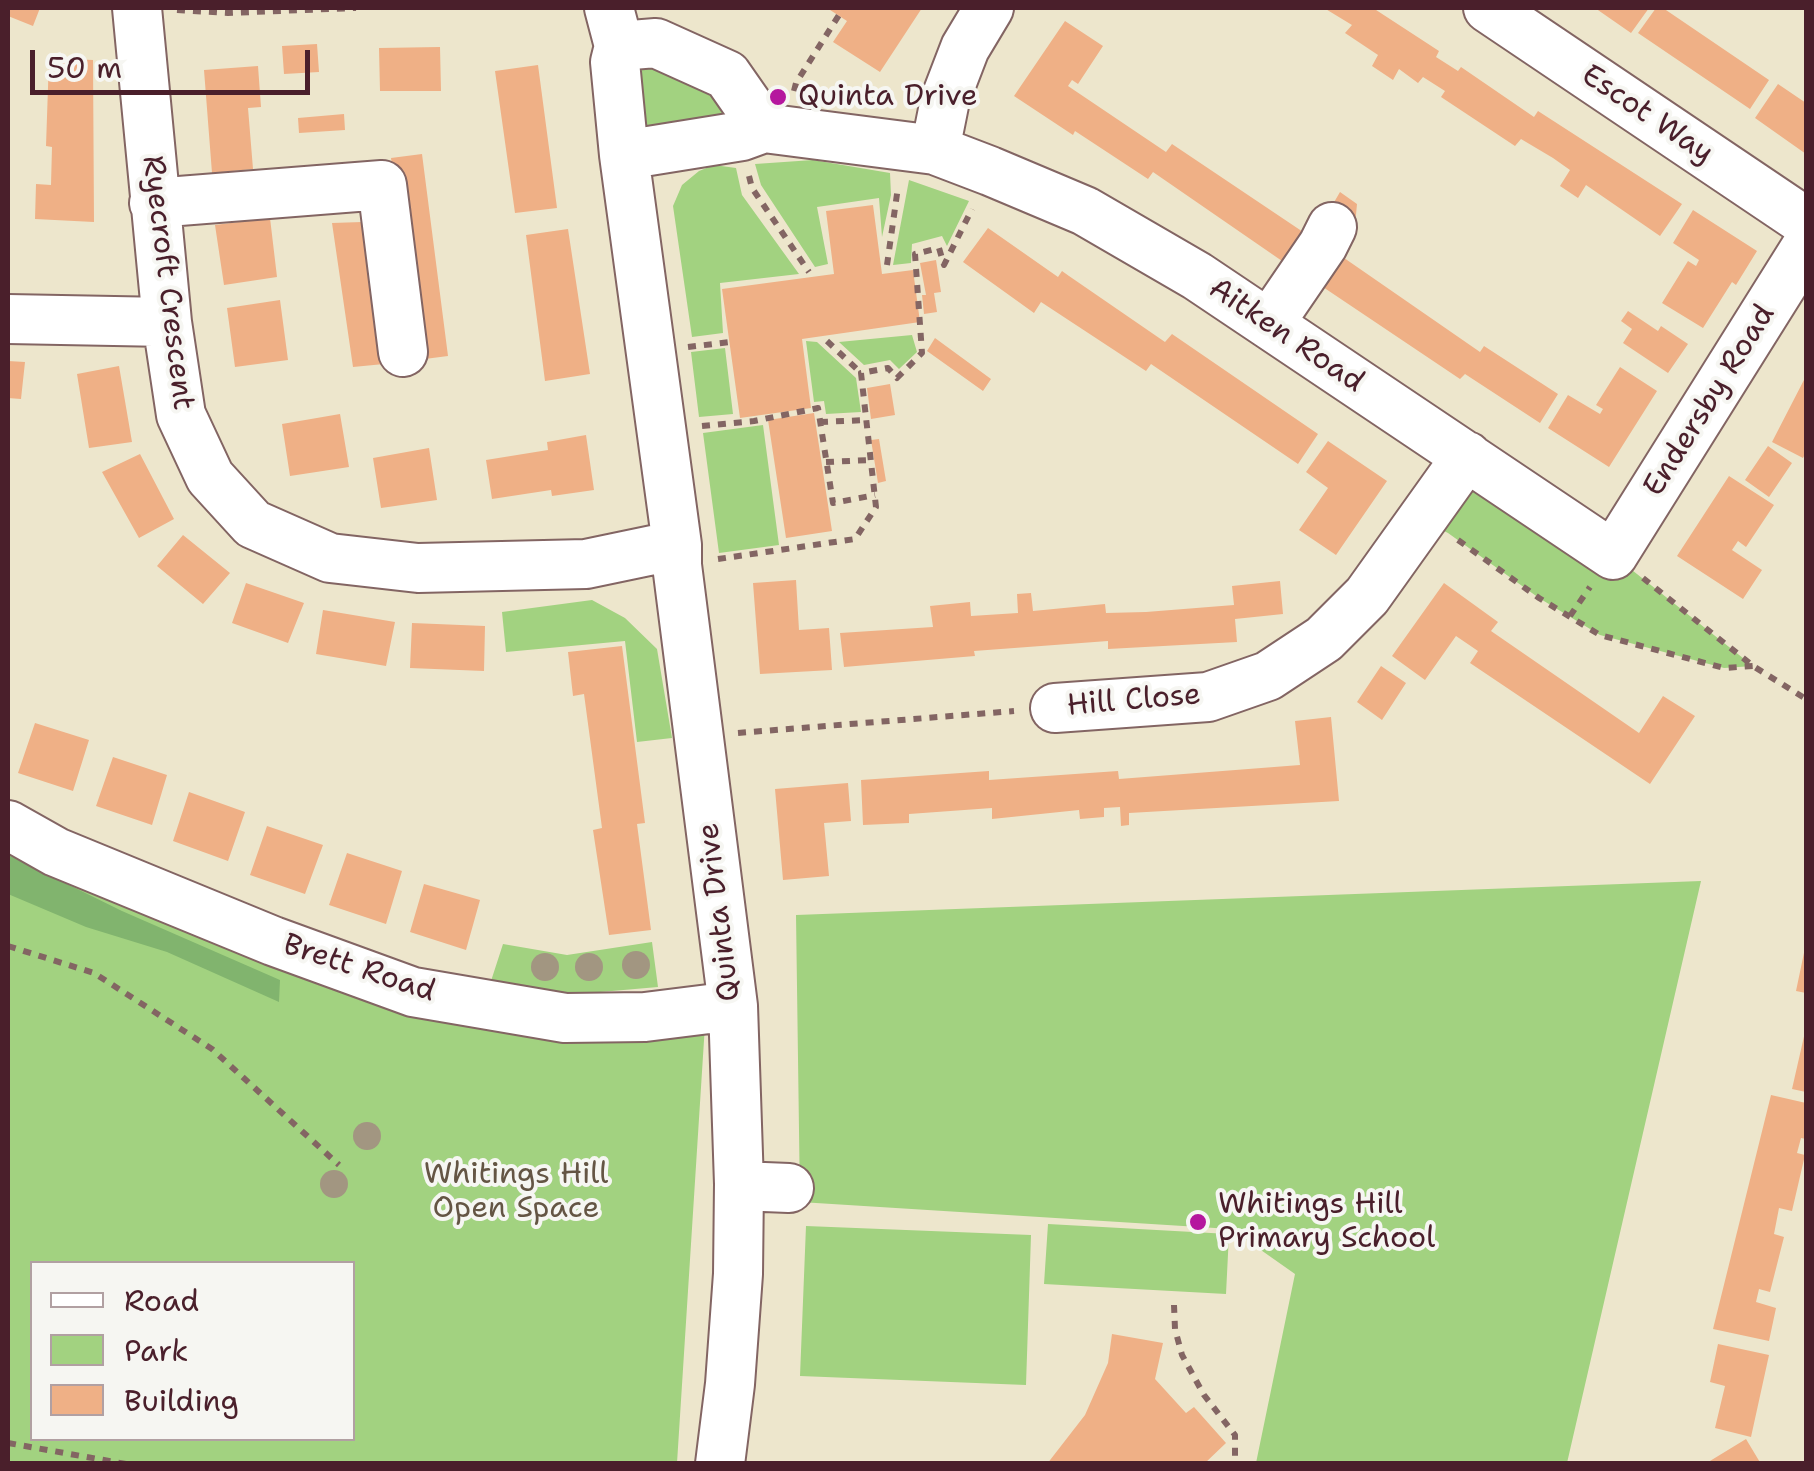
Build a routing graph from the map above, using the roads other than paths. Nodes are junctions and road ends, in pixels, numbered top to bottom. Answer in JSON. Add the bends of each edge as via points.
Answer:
{"nodes":[{"id":1,"x":137,"y":8,"type":"edge"},
{"id":2,"x":990,"y":8,"type":"edge"},
{"id":3,"x":1488,"y":8,"type":"edge"},
{"id":4,"x":614,"y":27,"type":"edge"},
{"id":5,"x":764,"y":132,"type":"junction"},
{"id":6,"x":917,"y":147,"type":"junction"},
{"id":7,"x":624,"y":156,"type":"junction"},
{"id":8,"x":154,"y":203,"type":"junction"},
{"id":9,"x":1806,"y":222,"type":"edge"},
{"id":10,"x":1332,"y":227,"type":"dead end"},
{"id":11,"x":1806,"y":247,"type":"edge"},
{"id":12,"x":8,"y":319,"type":"edge"},
{"id":13,"x":167,"y":322,"type":"junction"},
{"id":14,"x":1269,"y":324,"type":"junction"},
{"id":15,"x":403,"y":352,"type":"dead end"},
{"id":16,"x":1467,"y":456,"type":"junction"},
{"id":17,"x":677,"y":555,"type":"junction"},
{"id":18,"x":1613,"y":555,"type":"joint"},
{"id":19,"x":1056,"y":708,"type":"road end"},
{"id":20,"x":8,"y":825,"type":"edge"},
{"id":21,"x":732,"y":1006,"type":"junction"},
{"id":22,"x":740,"y":1186,"type":"junction"},
{"id":23,"x":789,"y":1188,"type":"dead end"},
{"id":24,"x":720,"y":1464,"type":"edge"}],
"edges":[{"from":1,"to":8,"type":"street","name":"Ryecroft Crescent"},
{"from":2,"to":6,"type":"street"},
{"from":3,"to":9,"type":"street","name":"Escot Way"},
{"from":4,"to":5,"type":"street","via":[[728,75]]},
{"from":4,"to":7,"type":"street","name":"Quinta Drive"},
{"from":5,"to":6,"type":"street","name":"Aitken Road"},
{"from":5,"to":7,"type":"street","name":"Aitken Road"},
{"from":6,"to":14,"type":"street","name":"Aitken Road","via":[[1085,211]]},
{"from":7,"to":17,"type":"street","name":"Quinta Drive"},
{"from":8,"to":13,"type":"street","name":"Ryecroft Crescent"},
{"from":8,"to":15,"type":"street","via":[[382,185]]},
{"from":10,"to":14,"type":"street"},
{"from":11,"to":18,"type":"street","name":"Endersby Road"},
{"from":12,"to":13,"type":"street"},
{"from":13,"to":17,"type":"street","name":"Ryecroft Crescent","via":[[181,415],[210,477],[254,524],[330,558],[418,568]]},
{"from":14,"to":16,"type":"street","name":"Aitken Road"},
{"from":16,"to":18,"type":"street","name":"Aitken Road"},
{"from":16,"to":19,"type":"street","name":"Hill Close","via":[[1367,596],[1324,639],[1268,676],[1208,697]]},
{"from":17,"to":21,"type":"street","name":"Quinta Drive"},
{"from":20,"to":21,"type":"street","name":"Brett Road","via":[[56,852],[255,934],[414,992],[565,1018]]},
{"from":21,"to":22,"type":"street","name":"Quinta Drive"},
{"from":22,"to":23,"type":"street"},
{"from":22,"to":24,"type":"street","name":"Quinta Drive"}]}
